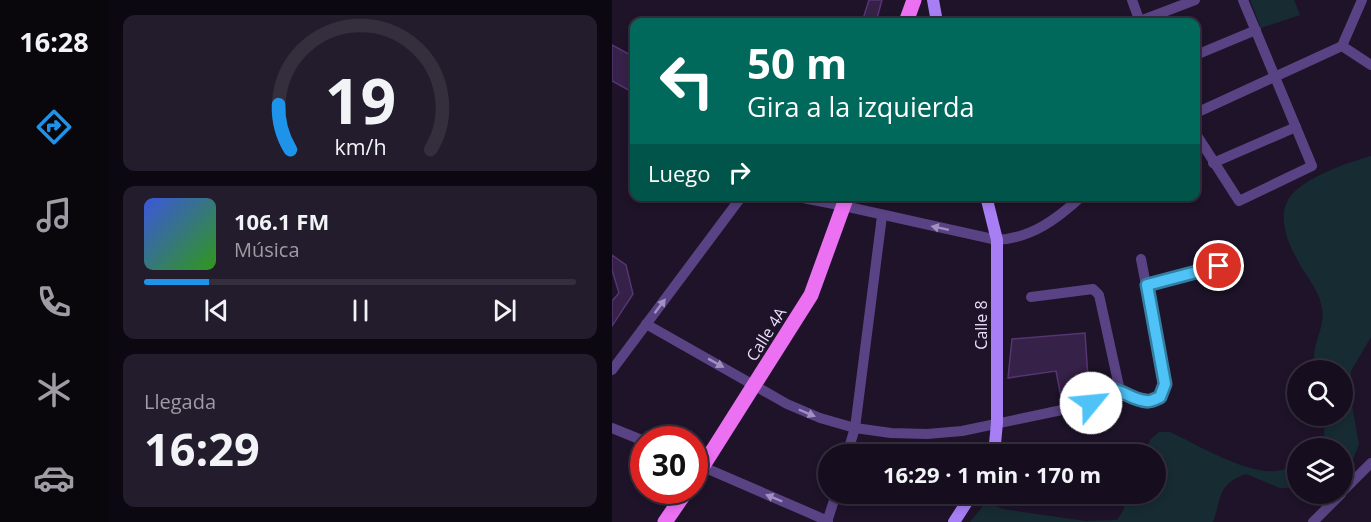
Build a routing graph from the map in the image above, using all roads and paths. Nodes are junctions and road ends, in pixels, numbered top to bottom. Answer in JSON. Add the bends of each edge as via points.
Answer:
{"nodes":[{"id":1,"x":914,"y":0,"type":"edge"},
{"id":2,"x":933,"y":0,"type":"edge"},
{"id":3,"x":1132,"y":0,"type":"edge"},
{"id":4,"x":1195,"y":0,"type":"edge"},
{"id":5,"x":1243,"y":0,"type":"edge"},
{"id":6,"x":1362,"y":0,"type":"edge"},
{"id":7,"x":907,"y":18,"type":"edge"},
{"id":8,"x":936,"y":18,"type":"edge"},
{"id":9,"x":1139,"y":18,"type":"edge"},
{"id":10,"x":1150,"y":18,"type":"edge"},
{"id":11,"x":1256,"y":30,"type":"junction"},
{"id":12,"x":1342,"y":46,"type":"junction"},
{"id":13,"x":1200,"y":53,"type":"edge"},
{"id":14,"x":1371,"y":65,"type":"edge"},
{"id":15,"x":1275,"y":76,"type":"junction"},
{"id":16,"x":1200,"y":111,"type":"edge"},
{"id":17,"x":1296,"y":127,"type":"junction"},
{"id":18,"x":1200,"y":141,"type":"edge"},
{"id":19,"x":1213,"y":163,"type":"junction"},
{"id":20,"x":738,"y":201,"type":"edge"},
{"id":21,"x":845,"y":201,"type":"edge"},
{"id":22,"x":987,"y":201,"type":"edge"},
{"id":23,"x":1077,"y":201,"type":"edge"},
{"id":24,"x":882,"y":216,"type":"junction"},
{"id":25,"x":997,"y":240,"type":"junction"},
{"id":26,"x":1141,"y":259,"type":"dead end"},
{"id":27,"x":1219,"y":266,"type":"dead end"},
{"id":28,"x":1147,"y":285,"type":"junction"},
{"id":29,"x":1031,"y":297,"type":"dead end"},
{"id":30,"x":646,"y":324,"type":"junction"},
{"id":31,"x":612,"y":369,"type":"edge"},
{"id":32,"x":756,"y":385,"type":"junction"},
{"id":33,"x":1120,"y":391,"type":"junction"},
{"id":34,"x":997,"y":423,"type":"junction"},
{"id":35,"x":612,"y":428,"type":"edge"},
{"id":36,"x":855,"y":428,"type":"junction"},
{"id":37,"x":630,"y":435,"type":"edge"},
{"id":38,"x":850,"y":444,"type":"edge"},
{"id":39,"x":995,"y":444,"type":"edge"},
{"id":40,"x":708,"y":455,"type":"edge"},
{"id":41,"x":1371,"y":463,"type":"edge"},
{"id":42,"x":708,"y":474,"type":"edge"},
{"id":43,"x":1353,"y":482,"type":"edge"},
{"id":44,"x":677,"y":504,"type":"edge"},
{"id":45,"x":833,"y":504,"type":"edge"},
{"id":46,"x":966,"y":504,"type":"edge"},
{"id":47,"x":1331,"y":504,"type":"edge"},
{"id":48,"x":665,"y":522,"type":"edge"},
{"id":49,"x":827,"y":522,"type":"edge"},
{"id":50,"x":954,"y":522,"type":"edge"},
{"id":51,"x":1313,"y":522,"type":"edge"}],
"edges":[{"from":1,"to":7,"type":"main road"},
{"from":2,"to":8,"type":"main road"},
{"from":3,"to":9,"type":"street"},
{"from":4,"to":10,"type":"street"},
{"from":5,"to":11,"type":"street"},
{"from":6,"to":12,"type":"street"},
{"from":11,"to":13,"type":"street"},
{"from":11,"to":15,"type":"street"},
{"from":12,"to":14,"type":"street"},
{"from":12,"to":15,"type":"street"},
{"from":15,"to":16,"type":"street"},
{"from":15,"to":17,"type":"street"},
{"from":17,"to":19,"type":"street"},
{"from":17,"to":19,"type":"street","via":[[1312,166],[1239,201]]},
{"from":18,"to":19,"type":"street"},
{"from":30,"to":20,"type":"street","one_way":true},
{"from":21,"to":24,"type":"street"},
{"from":21,"to":32,"type":"main road","name":"Calle 4A","via":[[811,295]]},
{"from":22,"to":25,"type":"main road","name":"Calle 8"},
{"from":23,"to":25,"type":"street","via":[[1041,228],[1015,239]]},
{"from":25,"to":24,"type":"street","one_way":true},
{"from":24,"to":36,"type":"street"},
{"from":25,"to":34,"type":"main road","name":"Calle 8"},
{"from":26,"to":28,"type":"street"},
{"from":27,"to":28,"type":"street"},
{"from":28,"to":33,"type":"street","via":[[1165,384],[1160,397],[1147,402]]},
{"from":29,"to":33,"type":"street","via":[[1093,289],[1099,295]]},
{"from":30,"to":31,"type":"street"},
{"from":30,"to":32,"type":"street","one_way":true},
{"from":32,"to":36,"type":"street","one_way":true,"via":[[803,411]]},
{"from":32,"to":40,"type":"main road","name":"Calle 4A"},
{"from":33,"to":34,"type":"street","via":[[1111,389],[1098,394],[1091,403]]},
{"from":34,"to":36,"type":"street","via":[[927,434]]},
{"from":34,"to":39,"type":"main road","name":"Calle 8"},
{"from":35,"to":37,"type":"street"},
{"from":36,"to":38,"type":"street"},
{"from":41,"to":43,"type":"street"},
{"from":49,"to":42,"type":"street","one_way":true},
{"from":44,"to":48,"type":"main road"},
{"from":45,"to":49,"type":"street"},
{"from":46,"to":50,"type":"main road"},
{"from":47,"to":51,"type":"street"}]}
